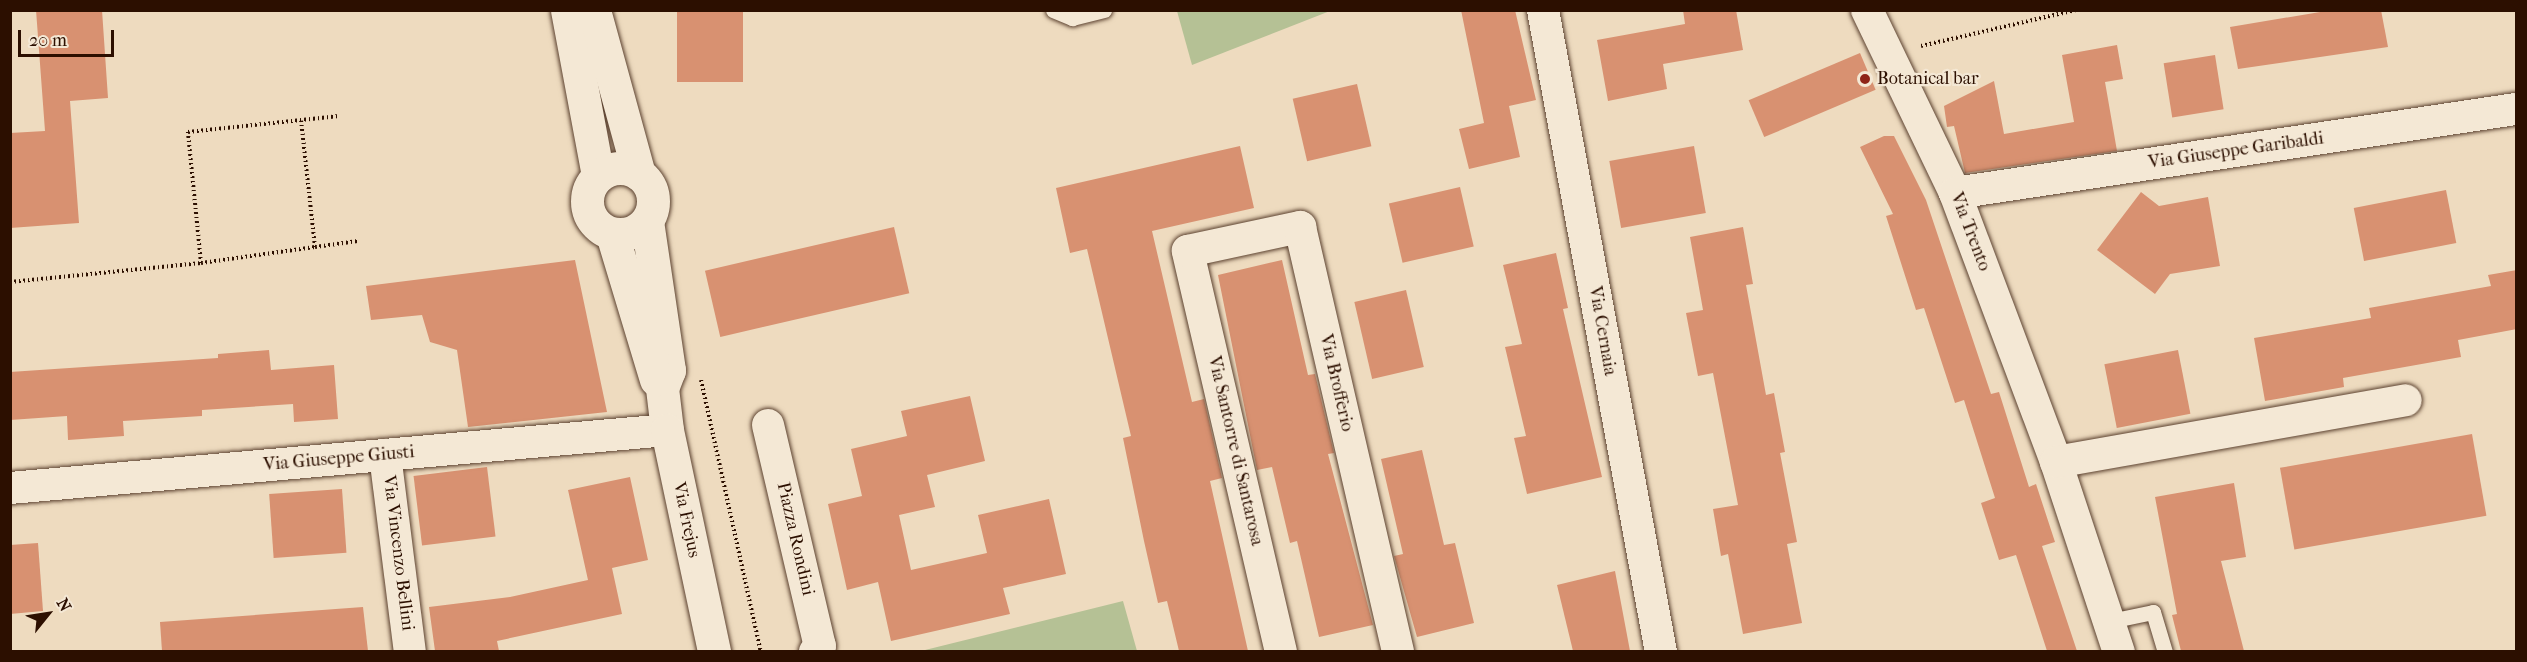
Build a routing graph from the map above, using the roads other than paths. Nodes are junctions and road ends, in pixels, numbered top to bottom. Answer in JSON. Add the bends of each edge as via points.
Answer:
{"nodes":[{"id":1,"x":567,"y":10,"type":"edge"},
{"id":2,"x":594,"y":10,"type":"edge"},
{"id":3,"x":1053,"y":10,"type":"edge"},
{"id":4,"x":1104,"y":10,"type":"edge"},
{"id":5,"x":1543,"y":10,"type":"edge"},
{"id":6,"x":1867,"y":10,"type":"edge"},
{"id":7,"x":2517,"y":109,"type":"edge"},
{"id":8,"x":639,"y":174,"type":"junction"},
{"id":9,"x":598,"y":176,"type":"junction"},
{"id":10,"x":1955,"y":193,"type":"junction"},
{"id":11,"x":647,"y":221,"type":"junction"},
{"id":12,"x":612,"y":234,"type":"junction"},
{"id":13,"x":1188,"y":251,"type":"joint"},
{"id":14,"x":662,"y":388,"type":"junction"},
{"id":15,"x":2406,"y":400,"type":"dead end"},
{"id":16,"x":768,"y":425,"type":"dead end"},
{"id":17,"x":667,"y":430,"type":"junction"},
{"id":18,"x":385,"y":455,"type":"junction"},
{"id":19,"x":2056,"y":462,"type":"junction"},
{"id":20,"x":10,"y":488,"type":"edge"},
{"id":21,"x":2110,"y":621,"type":"junction"},
{"id":22,"x":410,"y":651,"type":"edge"},
{"id":23,"x":714,"y":651,"type":"edge"},
{"id":24,"x":815,"y":651,"type":"edge"},
{"id":25,"x":1281,"y":651,"type":"edge"},
{"id":26,"x":1398,"y":651,"type":"edge"},
{"id":27,"x":1661,"y":651,"type":"edge"},
{"id":28,"x":2119,"y":651,"type":"edge"},
{"id":29,"x":2165,"y":651,"type":"edge"}],
"edges":[{"from":1,"to":9,"type":"street"},
{"from":2,"to":8,"type":"street"},
{"from":3,"to":4,"type":"lane","via":[[1072,18]]},
{"from":5,"to":27,"type":"street","name":"Via Cernaia"},
{"from":6,"to":10,"type":"street","name":"Via Trento"},
{"from":7,"to":10,"type":"street","name":"Via Giuseppe Garibaldi"},
{"from":8,"to":9,"type":"street","via":[[615,168]]},
{"from":8,"to":11,"type":"street","via":[[653,196]]},
{"from":9,"to":12,"type":"street","via":[[587,193],[586,206],[600,228]]},
{"from":10,"to":19,"type":"street","name":"Via Trento"},
{"from":11,"to":12,"type":"street","via":[[631,232]]},
{"from":11,"to":14,"type":"street","name":"Via Frejus","via":[[669,370]]},
{"from":12,"to":14,"type":"street","name":"Via Frejus","via":[[651,374]]},
{"from":13,"to":25,"type":"street","name":"Via Santorre di Santarosa"},
{"from":13,"to":26,"type":"street","name":"Via Brofferio","via":[[1300,227]]},
{"from":14,"to":17,"type":"street","name":"Via Frejus"},
{"from":15,"to":19,"type":"street"},
{"from":16,"to":24,"type":"street","name":"Piazza Rondini","via":[[820,646]]},
{"from":17,"to":18,"type":"street","name":"Via Giuseppe Giusti"},
{"from":17,"to":23,"type":"street","name":"Via Frejus"},
{"from":18,"to":20,"type":"street","name":"Via Giuseppe Giusti"},
{"from":18,"to":22,"type":"street","name":"Via Vincenzo Bellini"},
{"from":19,"to":21,"type":"street","name":"Via Trento"},
{"from":21,"to":28,"type":"street","name":"Via Trento"},
{"from":21,"to":29,"type":"lane","via":[[2153,612]]}]}
